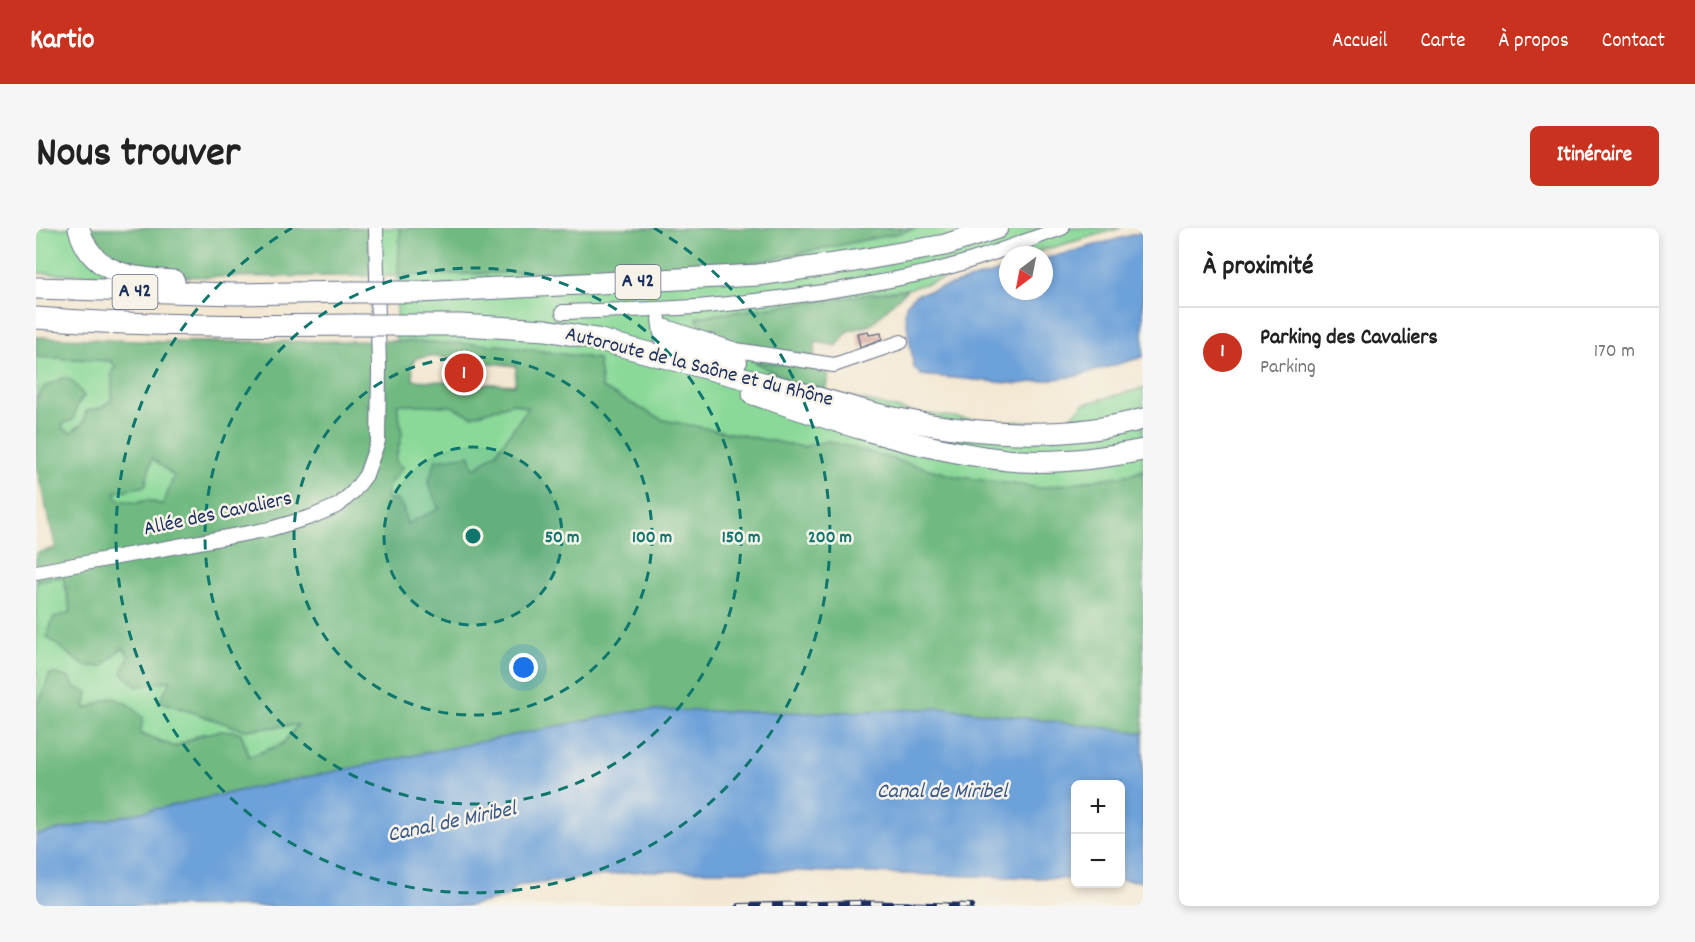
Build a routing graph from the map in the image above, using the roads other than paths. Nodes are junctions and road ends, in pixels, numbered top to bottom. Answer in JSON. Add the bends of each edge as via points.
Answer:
{"nodes":[{"id":1,"x":79,"y":228,"type":"edge"},
{"id":2,"x":376,"y":228,"type":"edge"},
{"id":3,"x":964,"y":228,"type":"edge"},
{"id":4,"x":997,"y":228,"type":"edge"},
{"id":5,"x":1062,"y":228,"type":"edge"},
{"id":6,"x":855,"y":261,"type":"junction"},
{"id":7,"x":36,"y":288,"type":"edge"},
{"id":8,"x":234,"y":294,"type":"junction"},
{"id":9,"x":658,"y":308,"type":"junction"},
{"id":10,"x":563,"y":312,"type":"dead end"},
{"id":11,"x":36,"y":318,"type":"edge"},
{"id":12,"x":660,"y":325,"type":"junction"},
{"id":13,"x":504,"y":327,"type":"junction"},
{"id":14,"x":901,"y":342,"type":"dead end"},
{"id":15,"x":741,"y":362,"type":"dead end"},
{"id":16,"x":1143,"y":418,"type":"edge"},
{"id":17,"x":1143,"y":450,"type":"edge"},
{"id":18,"x":36,"y":572,"type":"edge"}],
"edges":[{"from":1,"to":8,"type":"highway","via":[[87,249],[108,268],[171,281],[209,281]]},
{"from":2,"to":18,"type":"street","name":"Allée des Cavaliers","via":[[378,441],[366,475],[354,491],[339,505],[311,518],[270,529]]},
{"from":3,"to":6,"type":"highway"},
{"from":4,"to":6,"type":"highway","number":"A 42","via":[[945,245]]},
{"from":5,"to":9,"type":"street","via":[[925,273],[789,297]]},
{"from":6,"to":8,"type":"highway","number":"A 42","bridge":true,"via":[[758,275],[645,282],[420,292]]},
{"from":7,"to":8,"type":"highway","number":"A 42"},
{"from":9,"to":10,"type":"street"},
{"from":9,"to":12,"type":"street"},
{"from":11,"to":13,"type":"highway","name":"Autoroute de la Saône et du Rhône","number":"A 42","bridge":true,"via":[[232,326]]},
{"from":12,"to":14,"type":"street","via":[[736,350],[834,365]]},
{"from":12,"to":15,"type":"street","via":[[662,340]]},
{"from":13,"to":16,"type":"highway","name":"Autoroute de la Saône et du Rhône","number":"A 42","via":[[596,339],[899,419],[967,430],[1036,434],[1084,430]]},
{"from":13,"to":17,"type":"highway","via":[[605,351],[925,446],[1020,461],[1113,456]]}]}
